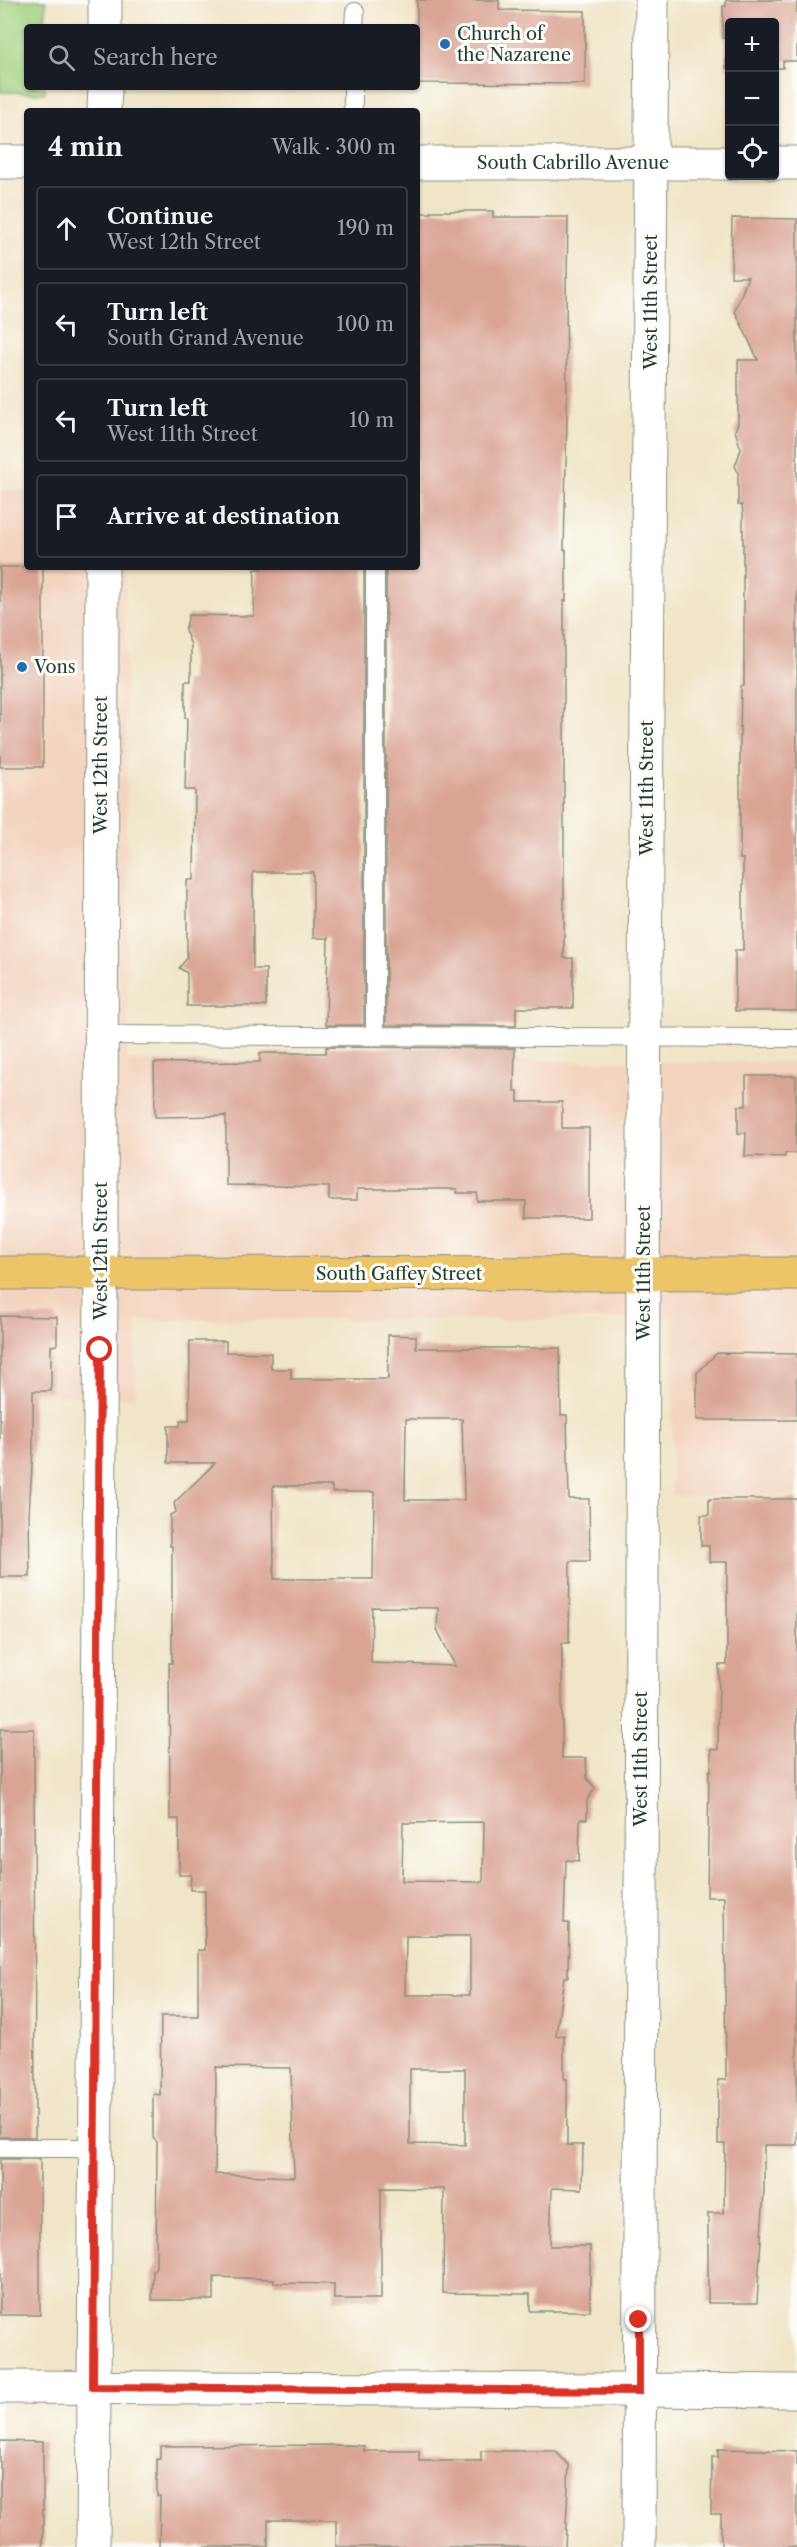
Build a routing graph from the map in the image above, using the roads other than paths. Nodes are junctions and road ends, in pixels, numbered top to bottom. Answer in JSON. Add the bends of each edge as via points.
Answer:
{"nodes":[{"id":1,"x":105,"y":0,"type":"edge"},
{"id":2,"x":652,"y":0,"type":"edge"},
{"id":3,"x":105,"y":24,"type":"edge"},
{"id":4,"x":105,"y":90,"type":"edge"},
{"id":5,"x":353,"y":90,"type":"edge"},
{"id":6,"x":105,"y":108,"type":"edge"},
{"id":7,"x":353,"y":108,"type":"edge"},
{"id":8,"x":0,"y":162,"type":"edge"},
{"id":9,"x":24,"y":162,"type":"edge"},
{"id":10,"x":420,"y":163,"type":"edge"},
{"id":11,"x":652,"y":163,"type":"junction"},
{"id":12,"x":725,"y":163,"type":"edge"},
{"id":13,"x":779,"y":163,"type":"edge"},
{"id":14,"x":797,"y":163,"type":"edge"},
{"id":15,"x":102,"y":570,"type":"edge"},
{"id":16,"x":375,"y":570,"type":"edge"},
{"id":17,"x":101,"y":1035,"type":"junction"},
{"id":18,"x":375,"y":1036,"type":"junction"},
{"id":19,"x":645,"y":1037,"type":"junction"},
{"id":20,"x":797,"y":1038,"type":"edge"},
{"id":21,"x":0,"y":1273,"type":"edge"},
{"id":22,"x":101,"y":1273,"type":"junction"},
{"id":23,"x":644,"y":1274,"type":"junction"},
{"id":24,"x":797,"y":1274,"type":"edge"},
{"id":25,"x":0,"y":2148,"type":"edge"},
{"id":26,"x":94,"y":2148,"type":"junction"},
{"id":27,"x":0,"y":2387,"type":"edge"},
{"id":28,"x":93,"y":2387,"type":"junction"},
{"id":29,"x":639,"y":2391,"type":"junction"},
{"id":30,"x":797,"y":2391,"type":"edge"},
{"id":31,"x":93,"y":2547,"type":"edge"},
{"id":32,"x":639,"y":2547,"type":"edge"}],
"edges":[{"from":1,"to":3,"type":"street"},
{"from":2,"to":11,"type":"street","name":"West 11th Street"},
{"from":4,"to":6,"type":"street"},
{"from":5,"to":7,"type":"lane"},
{"from":8,"to":9,"type":"street"},
{"from":10,"to":11,"type":"street","name":"South Cabrillo Avenue"},
{"from":11,"to":12,"type":"street","name":"South Cabrillo Avenue"},
{"from":11,"to":19,"type":"street","name":"West 11th Street"},
{"from":13,"to":14,"type":"street"},
{"from":15,"to":17,"type":"street","name":"West 12th Street"},
{"from":16,"to":18,"type":"lane"},
{"from":17,"to":18,"type":"lane"},
{"from":17,"to":22,"type":"street","name":"West 12th Street"},
{"from":18,"to":19,"type":"lane"},
{"from":19,"to":20,"type":"lane"},
{"from":19,"to":23,"type":"street","name":"West 11th Street"},
{"from":21,"to":22,"type":"main road","name":"South Gaffey Street"},
{"from":22,"to":23,"type":"main road","name":"South Gaffey Street"},
{"from":22,"to":26,"type":"street","name":"West 12th Street"},
{"from":23,"to":24,"type":"main road","name":"South Gaffey Street"},
{"from":23,"to":29,"type":"street","name":"West 11th Street"},
{"from":25,"to":26,"type":"lane"},
{"from":26,"to":28,"type":"street","name":"West 12th Street"},
{"from":27,"to":28,"type":"street"},
{"from":28,"to":29,"type":"street"},
{"from":28,"to":31,"type":"street","name":"West 12th Street"},
{"from":29,"to":30,"type":"street"},
{"from":29,"to":32,"type":"street","name":"West 11th Street"}]}
